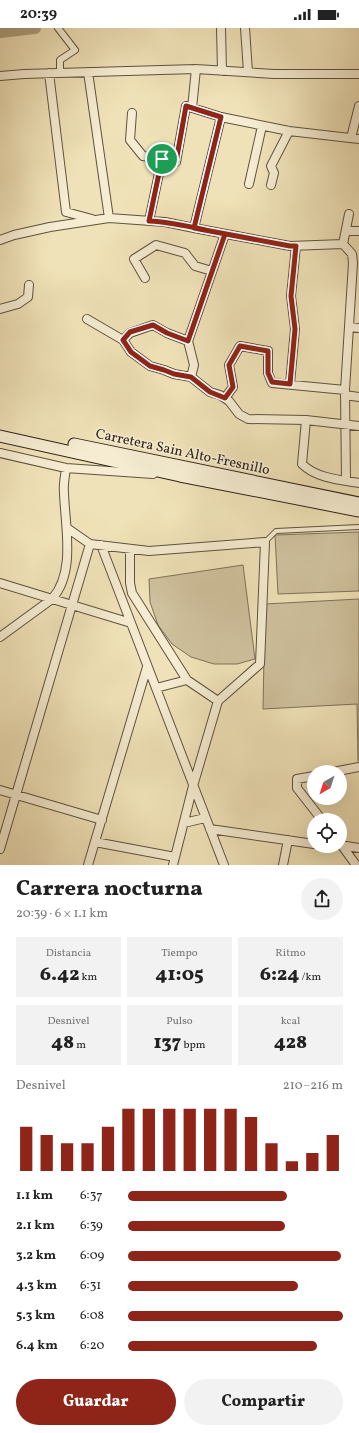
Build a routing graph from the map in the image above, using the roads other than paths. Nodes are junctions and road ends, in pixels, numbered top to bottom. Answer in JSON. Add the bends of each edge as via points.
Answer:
{"nodes":[{"id":1,"x":58,"y":28,"type":"edge"},
{"id":2,"x":221,"y":28,"type":"edge"},
{"id":3,"x":245,"y":28,"type":"edge"},
{"id":4,"x":196,"y":69,"type":"junction"},
{"id":5,"x":222,"y":71,"type":"junction"},
{"id":6,"x":88,"y":72,"type":"junction"},
{"id":7,"x":248,"y":72,"type":"junction"},
{"id":8,"x":49,"y":73,"type":"junction"},
{"id":9,"x":60,"y":73,"type":"junction"},
{"id":10,"x":359,"y":74,"type":"edge"},
{"id":11,"x":0,"y":76,"type":"edge"},
{"id":12,"x":359,"y":106,"type":"edge"},
{"id":13,"x":192,"y":108,"type":"junction"},
{"id":14,"x":132,"y":113,"type":"dead end"},
{"id":15,"x":221,"y":117,"type":"junction"},
{"id":16,"x":262,"y":126,"type":"junction"},
{"id":17,"x":289,"y":131,"type":"junction"},
{"id":18,"x":355,"y":139,"type":"edge"},
{"id":19,"x":162,"y":159,"type":"junction"},
{"id":20,"x":250,"y":184,"type":"dead end"},
{"id":21,"x":271,"y":185,"type":"dead end"},
{"id":22,"x":349,"y":214,"type":"dead end"},
{"id":23,"x":108,"y":218,"type":"junction"},
{"id":24,"x":97,"y":220,"type":"junction"},
{"id":25,"x":149,"y":221,"type":"junction"},
{"id":26,"x":194,"y":228,"type":"junction"},
{"id":27,"x":346,"y":231,"type":"junction"},
{"id":28,"x":359,"y":231,"type":"edge"},
{"id":29,"x":225,"y":234,"type":"junction"},
{"id":30,"x":0,"y":240,"type":"edge"},
{"id":31,"x":343,"y":244,"type":"junction"},
{"id":32,"x":296,"y":246,"type":"junction"},
{"id":33,"x":356,"y":263,"type":"edge"},
{"id":34,"x":212,"y":271,"type":"junction"},
{"id":35,"x":145,"y":278,"type":"dead end"},
{"id":36,"x":29,"y":285,"type":"dead end"},
{"id":37,"x":0,"y":309,"type":"edge"},
{"id":38,"x":87,"y":319,"type":"dead end"},
{"id":39,"x":349,"y":327,"type":"junction"},
{"id":40,"x":359,"y":328,"type":"edge"},
{"id":41,"x":123,"y":340,"type":"junction"},
{"id":42,"x":188,"y":341,"type":"junction"},
{"id":43,"x":191,"y":377,"type":"junction"},
{"id":44,"x":290,"y":384,"type":"junction"},
{"id":45,"x":345,"y":393,"type":"junction"},
{"id":46,"x":359,"y":397,"type":"edge"},
{"id":47,"x":225,"y":398,"type":"junction"},
{"id":48,"x":306,"y":420,"type":"junction"},
{"id":49,"x":346,"y":424,"type":"junction"},
{"id":50,"x":359,"y":426,"type":"edge"},
{"id":51,"x":0,"y":429,"type":"edge"},
{"id":52,"x":0,"y":436,"type":"edge"},
{"id":53,"x":0,"y":453,"type":"edge"},
{"id":54,"x":66,"y":468,"type":"junction"},
{"id":55,"x":190,"y":469,"type":"junction"},
{"id":56,"x":180,"y":476,"type":"junction"},
{"id":57,"x":346,"y":481,"type":"junction"},
{"id":58,"x":359,"y":483,"type":"edge"},
{"id":59,"x":359,"y":497,"type":"edge"},
{"id":60,"x":334,"y":502,"type":"junction"},
{"id":61,"x":359,"y":503,"type":"edge"},
{"id":62,"x":359,"y":511,"type":"edge"},
{"id":63,"x":359,"y":527,"type":"edge"},
{"id":64,"x":67,"y":528,"type":"junction"},
{"id":65,"x":265,"y":542,"type":"junction"},
{"id":66,"x":90,"y":544,"type":"junction"},
{"id":67,"x":101,"y":545,"type":"junction"},
{"id":68,"x":130,"y":549,"type":"junction"},
{"id":69,"x":0,"y":583,"type":"edge"},
{"id":70,"x":52,"y":599,"type":"junction"},
{"id":71,"x":72,"y":605,"type":"junction"},
{"id":72,"x":131,"y":623,"type":"junction"},
{"id":73,"x":0,"y":637,"type":"edge"},
{"id":74,"x":148,"y":667,"type":"junction"},
{"id":75,"x":187,"y":680,"type":"junction"},
{"id":76,"x":156,"y":688,"type":"junction"},
{"id":77,"x":218,"y":701,"type":"junction"},
{"id":78,"x":359,"y":767,"type":"edge"},
{"id":79,"x":347,"y":769,"type":"edge"},
{"id":80,"x":307,"y":777,"type":"edge"},
{"id":81,"x":193,"y":786,"type":"junction"},
{"id":82,"x":0,"y":790,"type":"edge"},
{"id":83,"x":16,"y":794,"type":"junction"},
{"id":84,"x":307,"y":801,"type":"edge"},
{"id":85,"x":310,"y":805,"type":"edge"},
{"id":86,"x":317,"y":813,"type":"edge"},
{"id":87,"x":205,"y":818,"type":"junction"},
{"id":88,"x":102,"y":820,"type":"junction"},
{"id":89,"x":184,"y":823,"type":"junction"},
{"id":90,"x":210,"y":829,"type":"junction"},
{"id":91,"x":288,"y":840,"type":"junction"},
{"id":92,"x":95,"y":842,"type":"junction"},
{"id":93,"x":307,"y":843,"type":"edge"},
{"id":94,"x":347,"y":845,"type":"edge"},
{"id":95,"x":359,"y":848,"type":"edge"},
{"id":96,"x":0,"y":849,"type":"edge"},
{"id":97,"x":347,"y":853,"type":"edge"},
{"id":98,"x":174,"y":861,"type":"edge"},
{"id":99,"x":88,"y":865,"type":"edge"},
{"id":100,"x":224,"y":865,"type":"edge"},
{"id":101,"x":283,"y":865,"type":"edge"},
{"id":102,"x":356,"y":865,"type":"edge"}],
"edges":[{"from":1,"to":9,"type":"street","via":[[75,50],[60,60]]},
{"from":2,"to":5,"type":"street"},
{"from":3,"to":7,"type":"street"},
{"from":4,"to":5,"type":"street"},
{"from":4,"to":6,"type":"street"},
{"from":4,"to":13,"type":"street"},
{"from":5,"to":7,"type":"street"},
{"from":6,"to":9,"type":"street"},
{"from":6,"to":23,"type":"street"},
{"from":7,"to":10,"type":"street"},
{"from":8,"to":9,"type":"street"},
{"from":8,"to":11,"type":"street"},
{"from":8,"to":24,"type":"street","via":[[66,212]]},
{"from":12,"to":18,"type":"street"},
{"from":13,"to":15,"type":"street"},
{"from":13,"to":19,"type":"street","via":[[186,106],[176,162]]},
{"from":14,"to":19,"type":"street","via":[[130,140],[143,156]]},
{"from":15,"to":16,"type":"street"},
{"from":15,"to":26,"type":"street"},
{"from":16,"to":17,"type":"street"},
{"from":16,"to":20,"type":"street"},
{"from":17,"to":18,"type":"street"},
{"from":17,"to":21,"type":"street","via":[[271,166],[274,173]]},
{"from":19,"to":25,"type":"street"},
{"from":22,"to":27,"type":"street"},
{"from":23,"to":24,"type":"street"},
{"from":23,"to":25,"type":"street"},
{"from":24,"to":30,"type":"street","via":[[50,227]]},
{"from":25,"to":26,"type":"street"},
{"from":26,"to":29,"type":"street"},
{"from":27,"to":28,"type":"street"},
{"from":27,"to":31,"type":"street"},
{"from":29,"to":32,"type":"street"},
{"from":29,"to":34,"type":"street"},
{"from":31,"to":32,"type":"street"},
{"from":31,"to":33,"type":"street"},
{"from":32,"to":44,"type":"street","via":[[291,296],[295,329]]},
{"from":33,"to":39,"type":"street"},
{"from":34,"to":35,"type":"street","via":[[195,266],[185,253],[156,245],[134,259]]},
{"from":34,"to":42,"type":"street"},
{"from":36,"to":37,"type":"street","via":[[28,297],[18,304]]},
{"from":38,"to":41,"type":"street"},
{"from":39,"to":40,"type":"street"},
{"from":39,"to":45,"type":"street"},
{"from":41,"to":42,"type":"street","via":[[130,332],[153,325]]},
{"from":41,"to":43,"type":"street","via":[[131,352],[150,366]]},
{"from":42,"to":43,"type":"street","via":[[194,364]]},
{"from":43,"to":47,"type":"street","via":[[210,392]]},
{"from":44,"to":45,"type":"street"},
{"from":44,"to":47,"type":"street","via":[[272,382],[268,373],[268,351],[240,346],[229,365],[233,387]]},
{"from":45,"to":46,"type":"street"},
{"from":45,"to":49,"type":"street"},
{"from":47,"to":48,"type":"street","via":[[239,414],[251,420]]},
{"from":48,"to":49,"type":"street"},
{"from":48,"to":57,"type":"street","via":[[302,464],[305,468],[322,475]]},
{"from":49,"to":50,"type":"street"},
{"from":49,"to":57,"type":"street"},
{"from":51,"to":55,"type":"main road","name":"Carretera Sain Alto-Fresnillo"},
{"from":52,"to":56,"type":"main road"},
{"from":53,"to":54,"type":"street"},
{"from":54,"to":56,"type":"street"},
{"from":54,"to":64,"type":"street","via":[[63,491]]},
{"from":55,"to":56,"type":"street"},
{"from":55,"to":60,"type":"main road","name":"Carretera Sain Alto-Fresnillo"},
{"from":56,"to":60,"type":"main road"},
{"from":57,"to":58,"type":"street"},
{"from":59,"to":60,"type":"street"},
{"from":60,"to":61,"type":"main road","name":"Carretera Sain Alto-Fresnillo"},
{"from":60,"to":62,"type":"main road"},
{"from":63,"to":65,"type":"lane","via":[[276,531]]},
{"from":64,"to":66,"type":"street"},
{"from":64,"to":70,"type":"street","via":[[66,567],[59,591]]},
{"from":65,"to":68,"type":"street","via":[[148,551]]},
{"from":65,"to":77,"type":"street","via":[[260,664]]},
{"from":66,"to":67,"type":"street"},
{"from":66,"to":71,"type":"street"},
{"from":67,"to":68,"type":"street"},
{"from":67,"to":72,"type":"street"},
{"from":68,"to":75,"type":"street","via":[[132,594]]},
{"from":69,"to":70,"type":"street"},
{"from":70,"to":71,"type":"street"},
{"from":70,"to":73,"type":"street"},
{"from":71,"to":72,"type":"street"},
{"from":71,"to":83,"type":"street"},
{"from":72,"to":74,"type":"street"},
{"from":74,"to":76,"type":"street"},
{"from":74,"to":88,"type":"street"},
{"from":75,"to":76,"type":"street"},
{"from":75,"to":77,"type":"street"},
{"from":76,"to":81,"type":"street"},
{"from":77,"to":81,"type":"street"},
{"from":78,"to":79,"type":"street"},
{"from":80,"to":84,"type":"street","via":[[297,779],[297,788]]},
{"from":81,"to":87,"type":"street"},
{"from":81,"to":89,"type":"street"},
{"from":82,"to":83,"type":"street"},
{"from":83,"to":88,"type":"street"},
{"from":83,"to":96,"type":"street"},
{"from":85,"to":86,"type":"street"},
{"from":87,"to":89,"type":"street"},
{"from":87,"to":90,"type":"street"},
{"from":88,"to":92,"type":"street"},
{"from":89,"to":98,"type":"street"},
{"from":90,"to":91,"type":"street"},
{"from":90,"to":100,"type":"street"},
{"from":91,"to":93,"type":"street"},
{"from":91,"to":101,"type":"street"},
{"from":92,"to":98,"type":"street"},
{"from":92,"to":99,"type":"street"},
{"from":94,"to":95,"type":"street"},
{"from":97,"to":102,"type":"street"}]}
